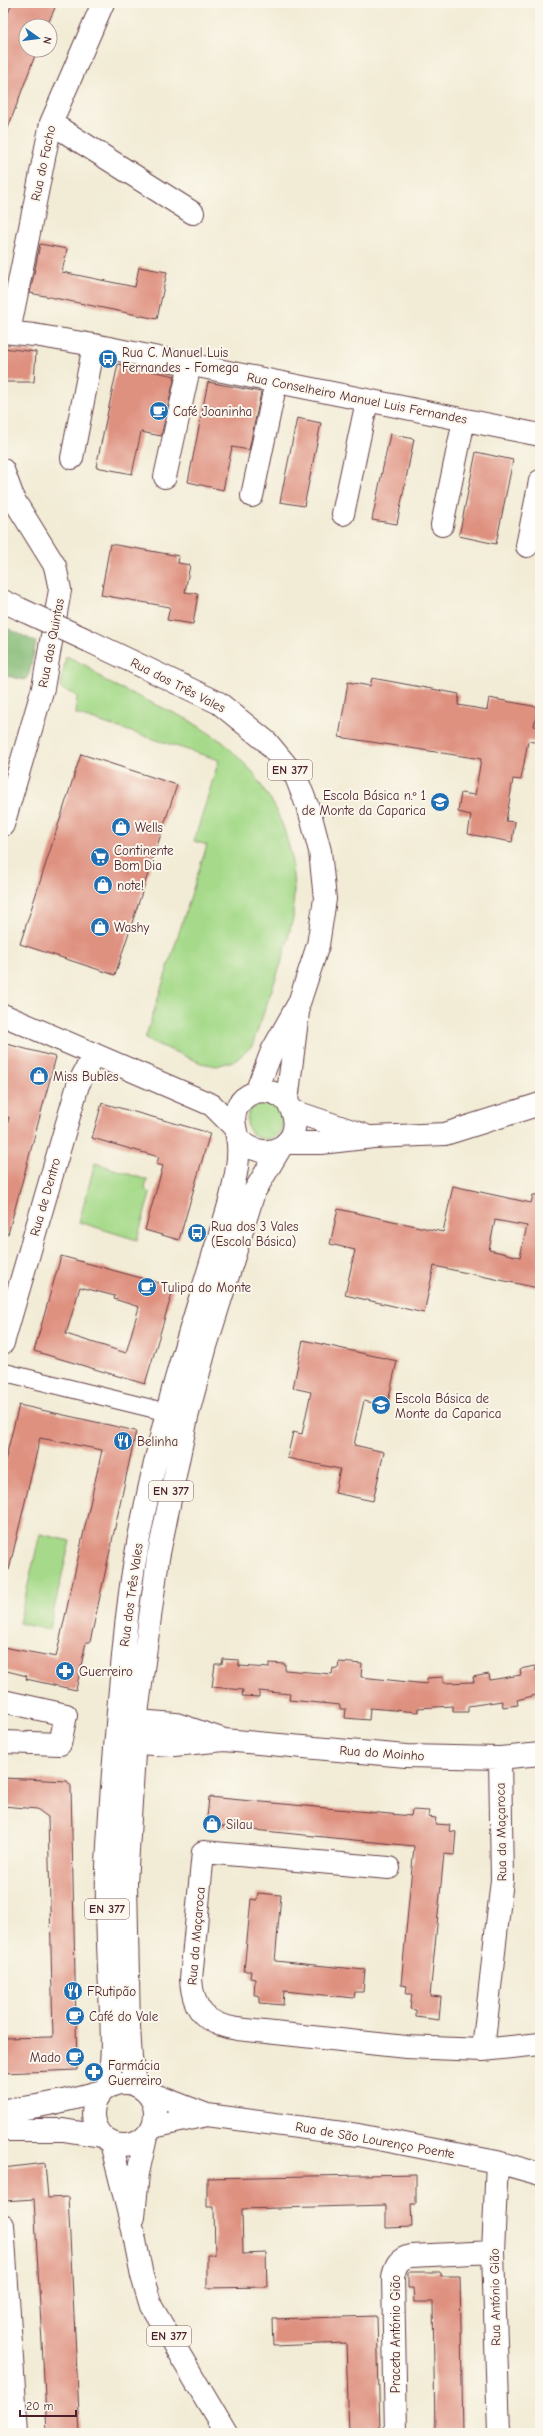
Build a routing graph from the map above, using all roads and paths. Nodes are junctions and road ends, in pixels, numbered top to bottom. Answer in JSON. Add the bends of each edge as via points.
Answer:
{"nodes":[{"id":1,"x":103,"y":3,"type":"edge"},
{"id":2,"x":51,"y":123,"type":"junction"},
{"id":3,"x":193,"y":213,"type":"dead end"},
{"id":4,"x":6,"y":332,"type":"edge"},
{"id":5,"x":94,"y":345,"type":"junction"},
{"id":6,"x":190,"y":364,"type":"junction"},
{"id":7,"x":276,"y":382,"type":"junction"},
{"id":8,"x":367,"y":401,"type":"junction"},
{"id":9,"x":464,"y":420,"type":"junction"},
{"id":10,"x":540,"y":435,"type":"edge"},
{"id":11,"x":72,"y":458,"type":"dead end"},
{"id":12,"x":3,"y":470,"type":"edge"},
{"id":13,"x":165,"y":477,"type":"dead end"},
{"id":14,"x":540,"y":481,"type":"edge"},
{"id":15,"x":252,"y":496,"type":"dead end"},
{"id":16,"x":344,"y":514,"type":"dead end"},
{"id":17,"x":442,"y":525,"type":"dead end"},
{"id":18,"x":527,"y":546,"type":"dead end"},
{"id":19,"x":12,"y":605,"type":"edge"},
{"id":20,"x":3,"y":825,"type":"edge"},
{"id":21,"x":300,"y":1003,"type":"junction"},
{"id":22,"x":3,"y":1014,"type":"edge"},
{"id":23,"x":94,"y":1054,"type":"junction"},
{"id":24,"x":251,"y":1094,"type":"junction"},
{"id":25,"x":540,"y":1104,"type":"edge"},
{"id":26,"x":212,"y":1105,"type":"junction"},
{"id":27,"x":290,"y":1106,"type":"junction"},
{"id":28,"x":236,"y":1132,"type":"junction"},
{"id":29,"x":373,"y":1137,"type":"junction"},
{"id":30,"x":283,"y":1145,"type":"junction"},
{"id":31,"x":3,"y":1343,"type":"edge"},
{"id":32,"x":3,"y":1372,"type":"edge"},
{"id":33,"x":166,"y":1412,"type":"junction"},
{"id":34,"x":3,"y":1701,"type":"edge"},
{"id":35,"x":126,"y":1725,"type":"junction"},
{"id":36,"x":224,"y":1740,"type":"junction"},
{"id":37,"x":3,"y":1742,"type":"edge"},
{"id":38,"x":134,"y":1743,"type":"junction"},
{"id":39,"x":540,"y":1754,"type":"edge"},
{"id":40,"x":500,"y":1758,"type":"junction"},
{"id":41,"x":389,"y":1868,"type":"dead end"},
{"id":42,"x":540,"y":2044,"type":"edge"},
{"id":43,"x":483,"y":2050,"type":"junction"},
{"id":44,"x":142,"y":2089,"type":"junction"},
{"id":45,"x":105,"y":2090,"type":"junction"},
{"id":46,"x":3,"y":2110,"type":"edge"},
{"id":47,"x":207,"y":2115,"type":"junction"},
{"id":48,"x":3,"y":2130,"type":"edge"},
{"id":49,"x":149,"y":2132,"type":"junction"},
{"id":50,"x":106,"y":2140,"type":"junction"},
{"id":51,"x":497,"y":2162,"type":"junction"},
{"id":52,"x":540,"y":2174,"type":"edge"},
{"id":53,"x":3,"y":2225,"type":"edge"},
{"id":54,"x":133,"y":2230,"type":"junction"},
{"id":55,"x":493,"y":2252,"type":"junction"},
{"id":56,"x":17,"y":2433,"type":"edge"},
{"id":57,"x":226,"y":2433,"type":"edge"},
{"id":58,"x":396,"y":2433,"type":"edge"},
{"id":59,"x":499,"y":2433,"type":"edge"}],
"edges":[{"from":1,"to":2,"type":"street","name":"Rua do Facho"},
{"from":2,"to":3,"type":"street"},
{"from":2,"to":4,"type":"street","name":"Rua do Facho"},
{"from":4,"to":5,"type":"street","name":"Rua Conselheiro Manuel Luis Fernandes"},
{"from":5,"to":6,"type":"street","name":"Rua Conselheiro Manuel Luis Fernandes"},
{"from":5,"to":11,"type":"street"},
{"from":6,"to":7,"type":"street","name":"Rua Conselheiro Manuel Luis Fernandes"},
{"from":6,"to":13,"type":"street"},
{"from":7,"to":8,"type":"street","name":"Rua Conselheiro Manuel Luis Fernandes"},
{"from":7,"to":15,"type":"street"},
{"from":8,"to":9,"type":"street","name":"Rua Conselheiro Manuel Luis Fernandes"},
{"from":8,"to":16,"type":"street"},
{"from":9,"to":10,"type":"street","name":"Rua Conselheiro Manuel Luis Fernandes"},
{"from":9,"to":17,"type":"street"},
{"from":12,"to":20,"type":"street","name":"Rua das Quintas","via":[[14,500],[55,566],[60,590],[43,688]]},
{"from":14,"to":18,"type":"street"},
{"from":19,"to":21,"type":"street","name":"Rua dos Três Vales","number":"EN 377","bridge":true,"via":[[219,703],[267,742],[296,777],[310,813],[320,851],[325,899],[318,945]]},
{"from":21,"to":24,"type":"street","name":"Rua dos Três Vales","number":"EN 377"},
{"from":21,"to":27,"type":"street","name":"Rua dos Três Vales","number":"EN 377"},
{"from":22,"to":23,"type":"street"},
{"from":23,"to":26,"type":"street"},
{"from":23,"to":31,"type":"street","name":"Rua de Dentro","via":[[78,1085]]},
{"from":24,"to":26,"type":"street"},
{"from":24,"to":27,"type":"street","via":[[267,1091],[278,1094]]},
{"from":24,"to":28,"type":"street","name":"Rua dos Três Vales","number":"EN 377","via":[[238,1105],[234,1115]]},
{"from":25,"to":29,"type":"street","via":[[446,1134]]},
{"from":26,"to":28,"type":"street"},
{"from":27,"to":29,"type":"street"},
{"from":27,"to":30,"type":"street","name":"Rua dos Três Vales","number":"EN 377","via":[[294,1122],[292,1133]]},
{"from":28,"to":30,"type":"street","via":[[246,1146],[257,1152],[269,1152]]},
{"from":28,"to":33,"type":"street","name":"Rua dos Três Vales","number":"EN 377","via":[[234,1184]]},
{"from":29,"to":30,"type":"street"},
{"from":30,"to":35,"type":"street","name":"Rua dos Três Vales","number":"EN 377","via":[[254,1192],[187,1417]]},
{"from":32,"to":33,"type":"street"},
{"from":33,"to":35,"type":"street","name":"Rua dos Três Vales","number":"EN 377","via":[[137,1550],[124,1641]]},
{"from":34,"to":37,"type":"street","via":[[66,1715],[60,1744]]},
{"from":35,"to":36,"type":"street","name":"Rua do Moinho","via":[[176,1724]]},
{"from":35,"to":38,"type":"street"},
{"from":35,"to":45,"type":"street","name":"Rua dos Três Vales","number":"EN 377","via":[[108,1866],[106,1919],[112,2054]]},
{"from":36,"to":38,"type":"street","name":"Rua do Moinho","via":[[174,1745]]},
{"from":36,"to":40,"type":"street","name":"Rua do Moinho","via":[[406,1756]]},
{"from":38,"to":44,"type":"street","number":"EN 377","via":[[126,1884],[126,1933],[131,2059]]},
{"from":39,"to":40,"type":"street","name":"Rua do Moinho"},
{"from":40,"to":43,"type":"street","name":"Rua da Maçaroca","via":[[502,1880]]},
{"from":41,"to":43,"type":"street","name":"Rua da Maçaroca","via":[[203,1852],[191,1979],[192,1994],[197,2007],[206,2018],[222,2026],[237,2029],[406,2047]]},
{"from":42,"to":43,"type":"street","name":"Rua da Maçaroca"},
{"from":44,"to":45,"type":"street","via":[[126,2082]]},
{"from":44,"to":47,"type":"street","name":"Rua de São Lourenço Poente"},
{"from":44,"to":49,"type":"street","number":"EN 377","via":[[155,2109]]},
{"from":45,"to":46,"type":"street","via":[[61,2102]]},
{"from":45,"to":50,"type":"street","name":"Rua dos Três Vales","number":"EN 377","via":[[95,2102],[93,2113],[95,2126]]},
{"from":47,"to":49,"type":"street","name":"Rua de São Lourenço Poente"},
{"from":47,"to":51,"type":"street","name":"Rua de São Lourenço Poente","via":[[358,2135]]},
{"from":48,"to":50,"type":"street","via":[[63,2130]]},
{"from":49,"to":50,"type":"street","via":[[135,2144],[123,2146]]},
{"from":49,"to":54,"type":"street","number":"EN 377","via":[[138,2173]]},
{"from":50,"to":54,"type":"street","number":"EN 377"},
{"from":51,"to":52,"type":"street","name":"Rua de São Lourenço Poente"},
{"from":51,"to":55,"type":"street","name":"Rua António Gião"},
{"from":53,"to":56,"type":"street"},
{"from":54,"to":57,"type":"street","number":"EN 377","via":[[151,2306]]},
{"from":55,"to":58,"type":"street","name":"Praceta António Gião","via":[[411,2256],[400,2259],[396,2264],[393,2278]]},
{"from":55,"to":59,"type":"street","name":"Rua António Gião"}]}
